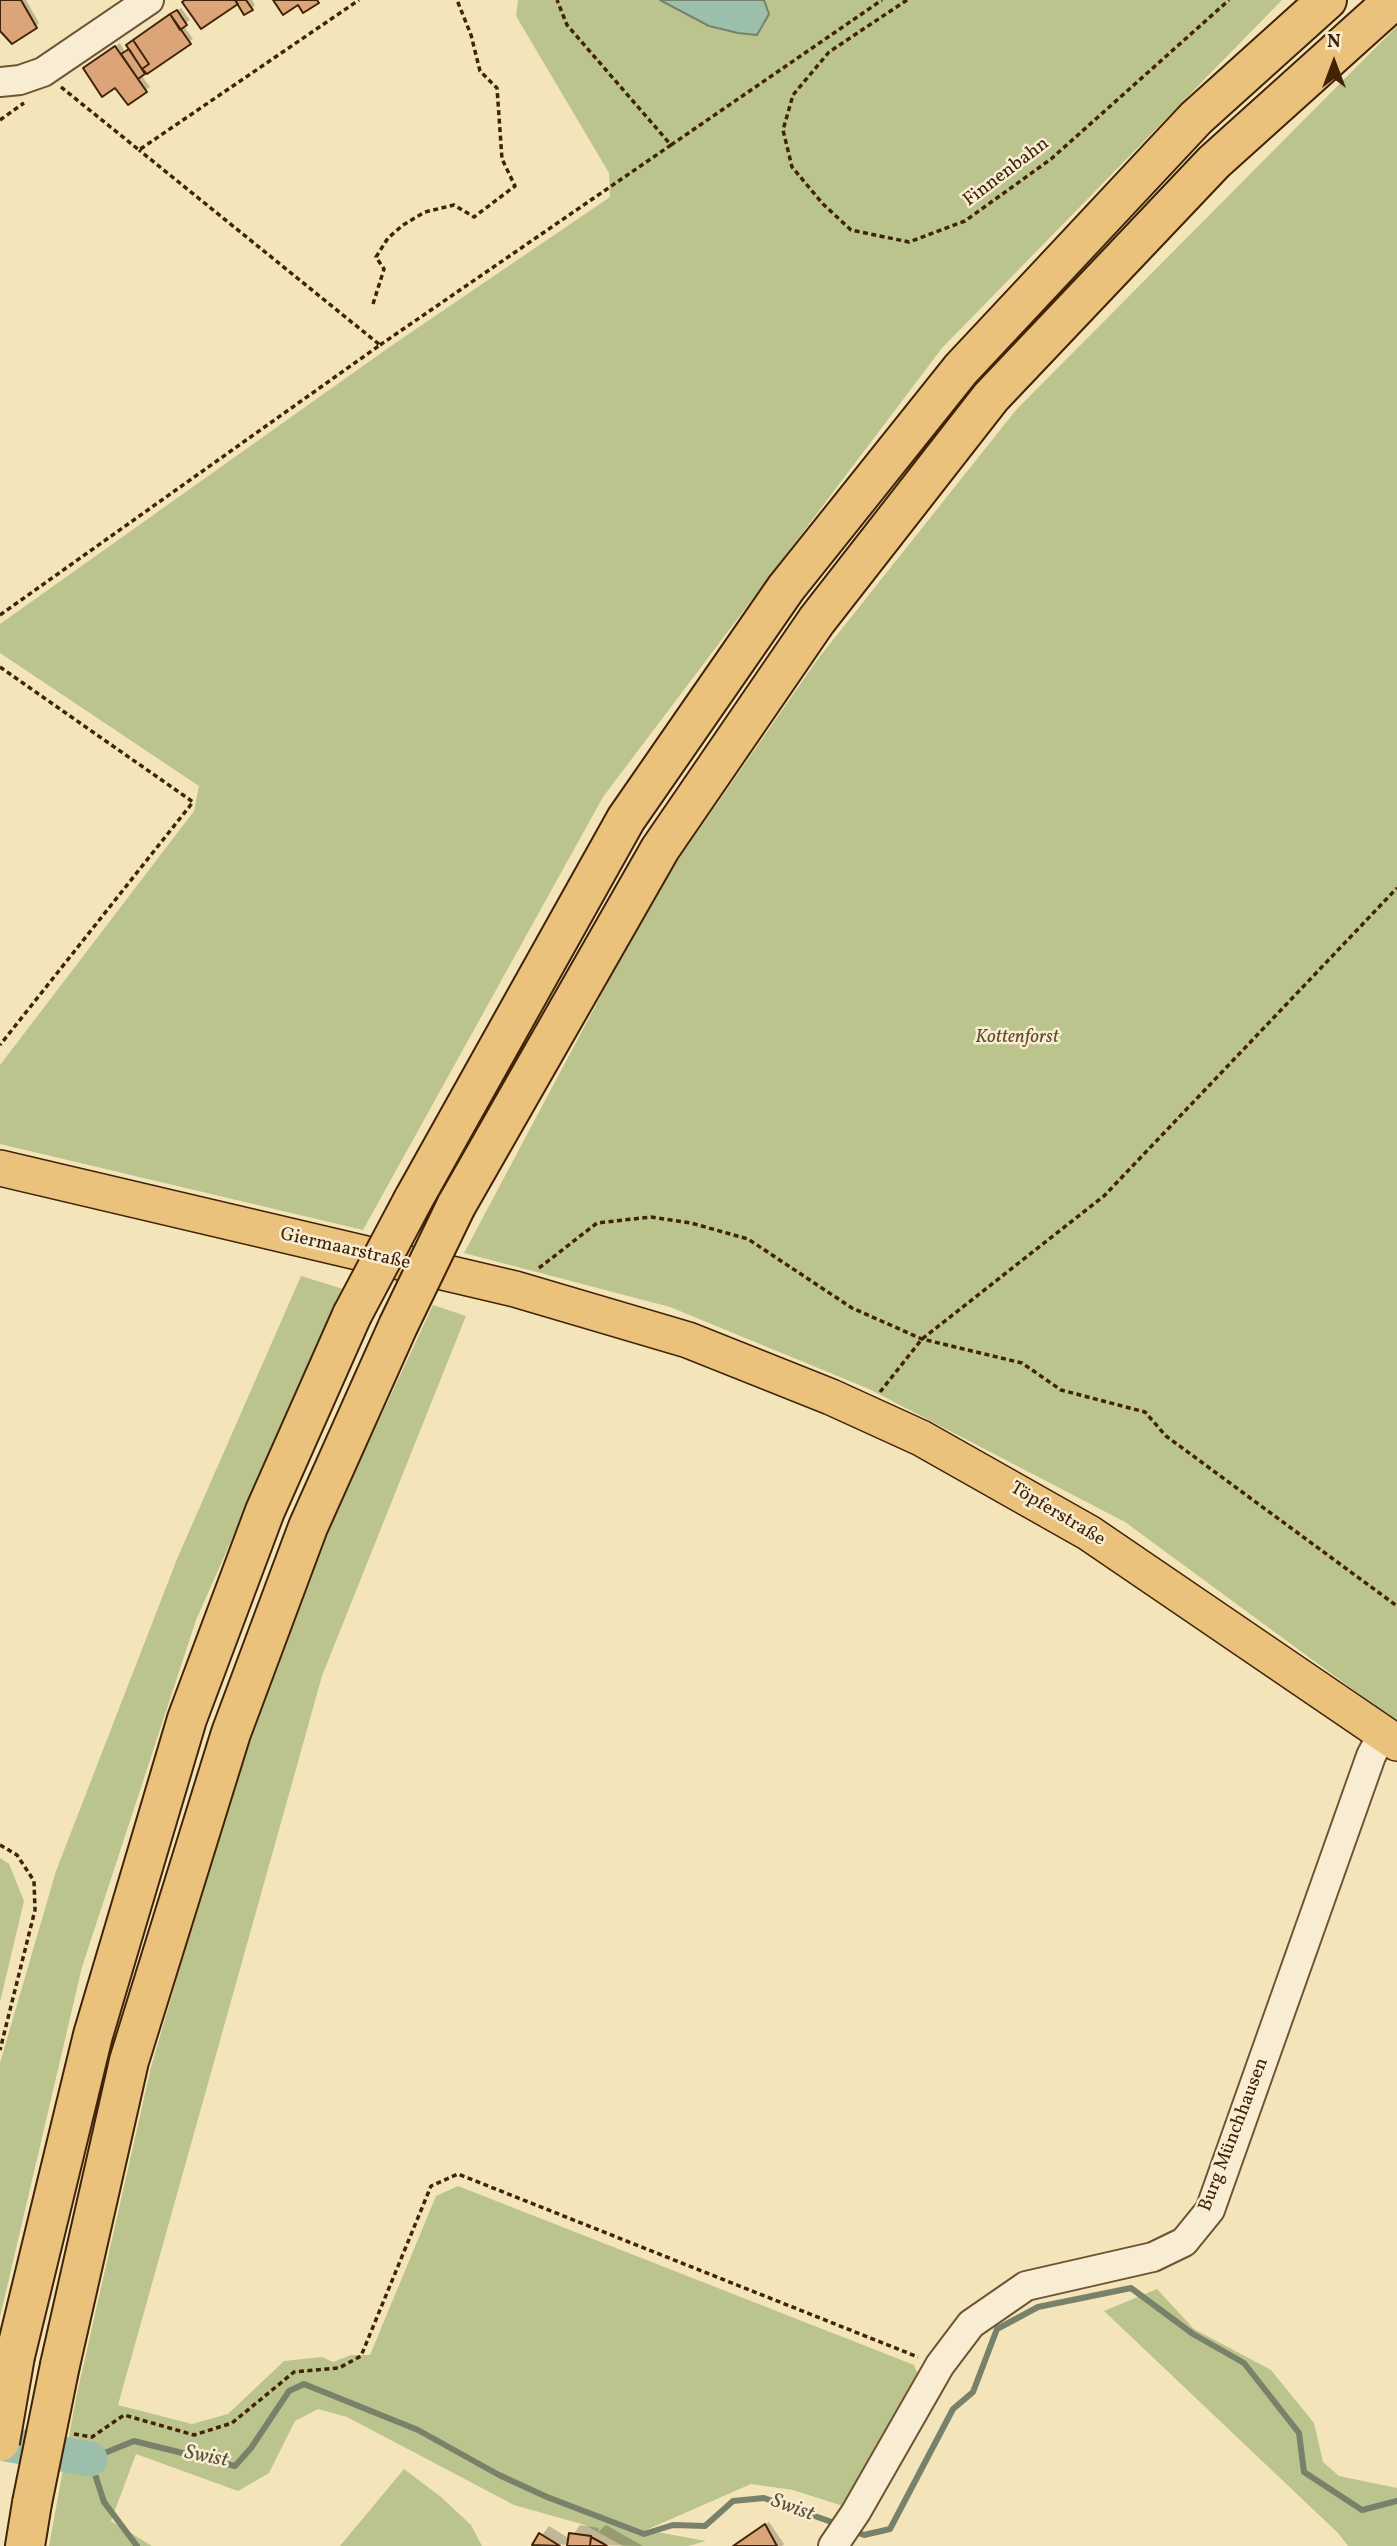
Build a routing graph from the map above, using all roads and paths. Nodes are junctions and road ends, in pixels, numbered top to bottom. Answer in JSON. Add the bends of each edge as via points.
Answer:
{"nodes":[{"id":1,"x":149,"y":0,"type":"edge"},
{"id":2,"x":359,"y":0,"type":"edge"},
{"id":3,"x":457,"y":0,"type":"edge"},
{"id":4,"x":557,"y":0,"type":"edge"},
{"id":5,"x":882,"y":0,"type":"edge"},
{"id":6,"x":907,"y":0,"type":"edge"},
{"id":7,"x":1229,"y":0,"type":"edge"},
{"id":8,"x":1326,"y":0,"type":"edge"},
{"id":9,"x":1394,"y":0,"type":"edge"},
{"id":10,"x":0,"y":82,"type":"edge"},
{"id":11,"x":51,"y":85,"type":"dead end"},
{"id":12,"x":31,"y":99,"type":"dead end"},
{"id":13,"x":0,"y":120,"type":"edge"},
{"id":14,"x":671,"y":145,"type":"junction"},
{"id":15,"x":139,"y":150,"type":"junction"},
{"id":16,"x":373,"y":304,"type":"dead end"},
{"id":17,"x":380,"y":345,"type":"junction"},
{"id":18,"x":0,"y":615,"type":"edge"},
{"id":19,"x":0,"y":667,"type":"edge"},
{"id":20,"x":1397,"y":888,"type":"edge"},
{"id":21,"x":0,"y":1045,"type":"edge"},
{"id":22,"x":0,"y":1168,"type":"edge"},
{"id":23,"x":525,"y":1292,"type":"junction"},
{"id":24,"x":922,"y":1339,"type":"junction"},
{"id":25,"x":688,"y":1340,"type":"joint"},
{"id":26,"x":863,"y":1413,"type":"junction"},
{"id":27,"x":1397,"y":1606,"type":"edge"},
{"id":28,"x":1384,"y":1745,"type":"edge"},
{"id":29,"x":0,"y":1845,"type":"edge"},
{"id":30,"x":0,"y":2050,"type":"edge"},
{"id":31,"x":940,"y":2365,"type":"junction"},
{"id":32,"x":65,"y":2433,"type":"dead end"},
{"id":33,"x":0,"y":2442,"type":"edge"},
{"id":34,"x":25,"y":2546,"type":"edge"},
{"id":35,"x":833,"y":2546,"type":"edge"}],
"edges":[{"from":1,"to":10,"type":"street","via":[[43,72]]},
{"from":2,"to":15,"type":"path"},
{"from":3,"to":16,"type":"path","via":[[480,71],[497,88],[502,159],[515,186],[474,217],[454,205],[425,212],[403,225],[376,257],[384,269]]},
{"from":4,"to":14,"type":"path","via":[[567,25]]},
{"from":5,"to":14,"type":"path"},
{"from":6,"to":7,"type":"path","name":"Finnenbahn","via":[[829,52],[793,95],[783,130],[792,167],[851,230],[909,242],[965,221],[1051,159]]},
{"from":8,"to":33,"type":"highway","bridge":true,"via":[[1196,118],[970,359],[786,588],[626,819],[413,1200],[352,1315],[265,1511],[187,1719],[93,2035],[15,2356]]},
{"from":9,"to":34,"type":"highway","bridge":true,"via":[[1214,162],[982,408],[817,620],[660,849],[456,1206],[308,1527],[231,1733],[129,2061],[60,2365]]},
{"from":11,"to":15,"type":"path","via":[[64,87]]},
{"from":12,"to":13,"type":"path"},
{"from":14,"to":17,"type":"path"},
{"from":15,"to":17,"type":"path"},
{"from":17,"to":18,"type":"path"},
{"from":19,"to":21,"type":"path","via":[[193,802]]},
{"from":20,"to":24,"type":"path","via":[[1104,1196]]},
{"from":22,"to":23,"type":"main road","name":"Giermaarstraße"},
{"from":23,"to":24,"type":"path","via":[[530,1275],[597,1223],[651,1217],[748,1239],[852,1308]]},
{"from":23,"to":25,"type":"main road","name":"Giermaarstraße"},
{"from":24,"to":26,"type":"path"},
{"from":24,"to":27,"type":"path","via":[[1022,1363],[1061,1390],[1145,1412],[1166,1436]]},
{"from":25,"to":26,"type":"main road","name":"Töpferstraße"},
{"from":26,"to":28,"type":"main road","name":"Töpferstraße","via":[[921,1438],[1089,1533]]},
{"from":28,"to":31,"type":"street","name":"Burg Münchhausen","via":[[1210,2210],[1184,2242],[1153,2257],[1026,2286],[971,2324]]},
{"from":29,"to":30,"type":"path","via":[[16,1855],[34,1881],[34,1910]]},
{"from":31,"to":32,"type":"path","via":[[458,2174],[431,2186],[361,2356],[339,2368],[294,2372],[232,2423],[194,2435],[124,2415],[92,2437]]},
{"from":31,"to":35,"type":"street","name":"Burg Münchhausen"}]}
